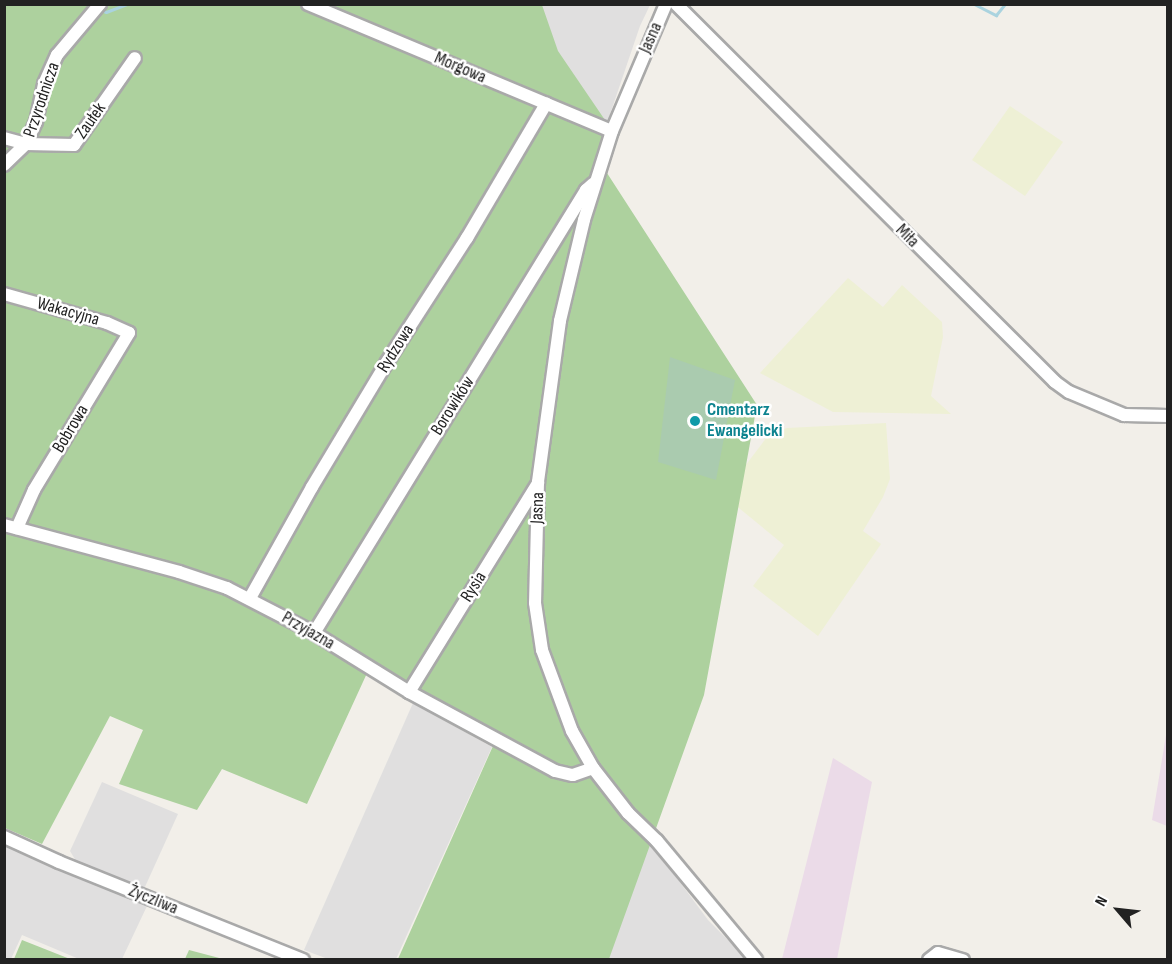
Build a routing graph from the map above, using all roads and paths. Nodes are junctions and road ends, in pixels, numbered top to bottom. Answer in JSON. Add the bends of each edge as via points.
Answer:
{"nodes":[{"id":1,"x":100,"y":4,"type":"edge"},
{"id":2,"x":308,"y":4,"type":"edge"},
{"id":3,"x":666,"y":4,"type":"edge"},
{"id":4,"x":676,"y":4,"type":"edge"},
{"id":5,"x":135,"y":58,"type":"dead end"},
{"id":6,"x":546,"y":104,"type":"junction"},
{"id":7,"x":612,"y":131,"type":"junction"},
{"id":8,"x":4,"y":138,"type":"edge"},
{"id":9,"x":26,"y":144,"type":"junction"},
{"id":10,"x":4,"y":165,"type":"edge"},
{"id":11,"x":596,"y":182,"type":"junction"},
{"id":12,"x":4,"y":294,"type":"edge"},
{"id":13,"x":129,"y":333,"type":"joint"},
{"id":14,"x":1167,"y":416,"type":"edge"},
{"id":15,"x":538,"y":482,"type":"junction"},
{"id":16,"x":11,"y":526,"type":"edge"},
{"id":17,"x":250,"y":598,"type":"junction"},
{"id":18,"x":314,"y":633,"type":"junction"},
{"id":19,"x":409,"y":692,"type":"junction"},
{"id":20,"x":593,"y":768,"type":"junction"},
{"id":21,"x":4,"y":837,"type":"edge"},
{"id":22,"x":303,"y":960,"type":"edge"},
{"id":23,"x":756,"y":960,"type":"edge"},
{"id":24,"x":929,"y":960,"type":"edge"},
{"id":25,"x":963,"y":960,"type":"edge"}],
"edges":[{"from":1,"to":9,"type":"street","name":"Przyrodnicza","via":[[57,55]]},
{"from":2,"to":6,"type":"street","name":"Morgowa"},
{"from":3,"to":7,"type":"street","name":"Jasna"},
{"from":4,"to":14,"type":"street","name":"Miła","via":[[1055,382],[1124,415]]},
{"from":5,"to":9,"type":"street","name":"Zaułek","via":[[74,145]]},
{"from":6,"to":7,"type":"street","name":"Morgowa"},
{"from":6,"to":17,"type":"street","name":"Rydzowa","via":[[330,458]]},
{"from":7,"to":11,"type":"street","name":"Jasna"},
{"from":8,"to":9,"type":"street"},
{"from":9,"to":10,"type":"street","name":"Przyrodnicza"},
{"from":11,"to":15,"type":"street","name":"Jasna","via":[[560,321]]},
{"from":11,"to":18,"type":"street","name":"Borowików","via":[[586,190]]},
{"from":12,"to":13,"type":"street","name":"Wakacyjna"},
{"from":13,"to":16,"type":"street","name":"Bobrowa"},
{"from":15,"to":19,"type":"street","name":"Rysia"},
{"from":15,"to":20,"type":"street","name":"Jasna","via":[[535,603],[542,650],[572,732]]},
{"from":16,"to":17,"type":"street","name":"Przyjazna","via":[[179,572]]},
{"from":17,"to":18,"type":"street","name":"Przyjazna"},
{"from":18,"to":19,"type":"street","name":"Przyjazna"},
{"from":19,"to":20,"type":"street","name":"Przyjazna","via":[[555,771],[573,775]]},
{"from":20,"to":23,"type":"street","name":"Jasna"},
{"from":21,"to":22,"type":"street","name":"Życzliwa"},
{"from":24,"to":25,"type":"street","via":[[938,953]]}]}
